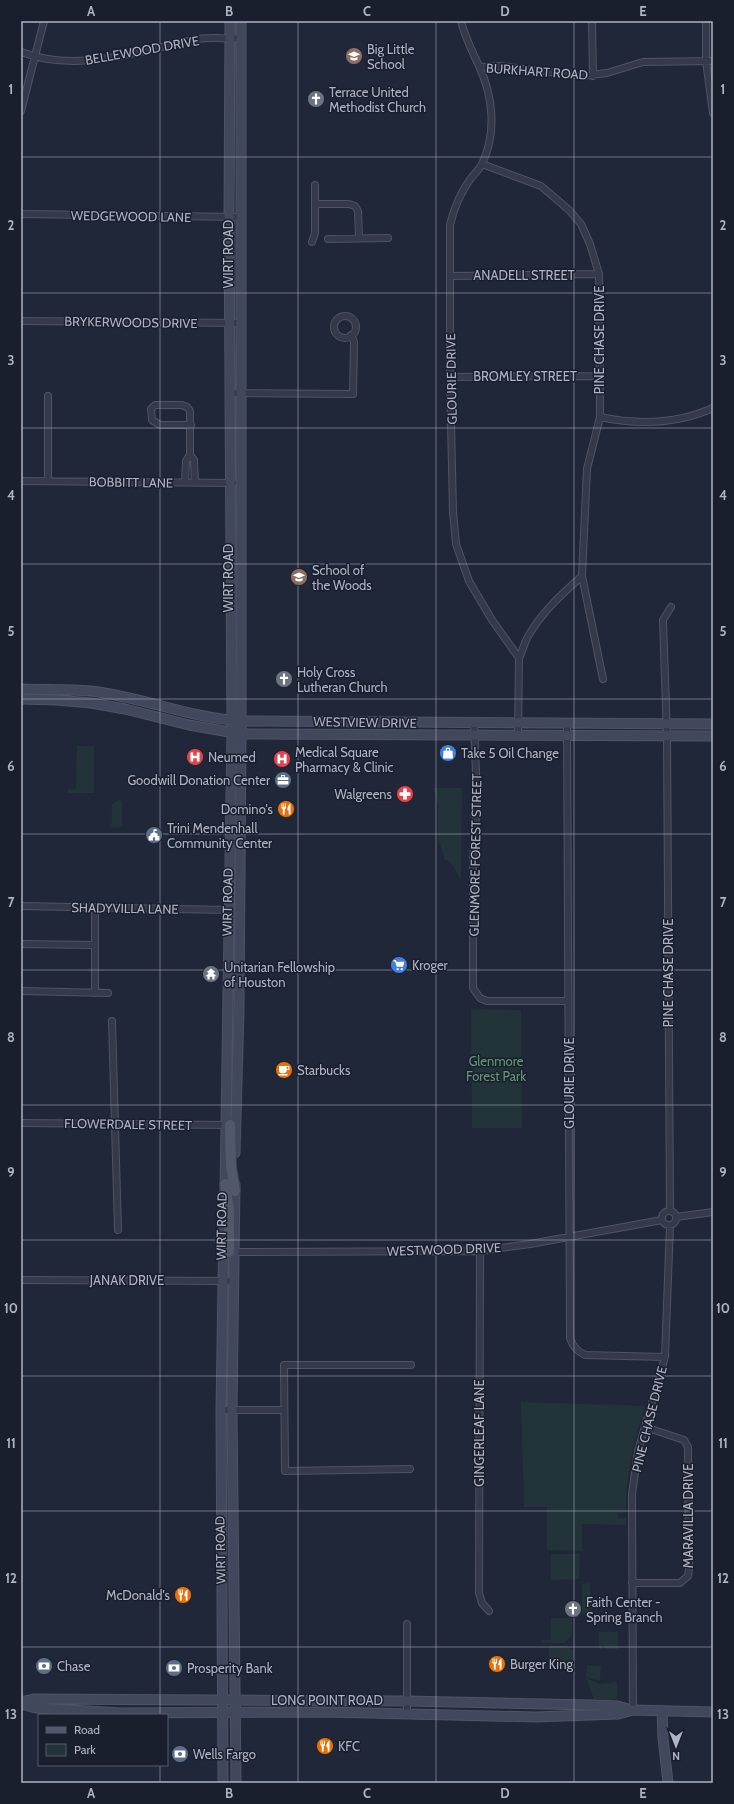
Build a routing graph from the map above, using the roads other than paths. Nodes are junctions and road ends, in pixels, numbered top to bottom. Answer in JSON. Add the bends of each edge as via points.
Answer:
{"nodes":[{"id":1,"x":44,"y":21,"type":"edge"},
{"id":2,"x":230,"y":21,"type":"edge"},
{"id":3,"x":241,"y":21,"type":"edge"},
{"id":4,"x":461,"y":21,"type":"edge"},
{"id":5,"x":592,"y":21,"type":"edge"},
{"id":6,"x":706,"y":21,"type":"edge"},
{"id":7,"x":230,"y":38,"type":"junction"},
{"id":8,"x":241,"y":38,"type":"junction"},
{"id":9,"x":21,"y":52,"type":"edge"},
{"id":10,"x":34,"y":57,"type":"junction"},
{"id":11,"x":710,"y":61,"type":"edge"},
{"id":12,"x":480,"y":67,"type":"junction"},
{"id":13,"x":593,"y":76,"type":"junction"},
{"id":14,"x":21,"y":111,"type":"edge"},
{"id":15,"x":713,"y":113,"type":"edge"},
{"id":16,"x":229,"y":126,"type":"junction"},
{"id":17,"x":241,"y":126,"type":"junction"},
{"id":18,"x":482,"y":164,"type":"junction"},
{"id":19,"x":315,"y":185,"type":"dead end"},
{"id":20,"x":315,"y":204,"type":"junction"},
{"id":21,"x":21,"y":214,"type":"edge"},
{"id":22,"x":229,"y":217,"type":"junction"},
{"id":23,"x":241,"y":217,"type":"junction"},
{"id":24,"x":359,"y":238,"type":"junction"},
{"id":25,"x":388,"y":238,"type":"dead end"},
{"id":26,"x":328,"y":239,"type":"dead end"},
{"id":27,"x":312,"y":242,"type":"dead end"},
{"id":28,"x":599,"y":274,"type":"junction"},
{"id":29,"x":450,"y":276,"type":"junction"},
{"id":30,"x":21,"y":321,"type":"edge"},
{"id":31,"x":230,"y":323,"type":"junction"},
{"id":32,"x":241,"y":323,"type":"junction"},
{"id":33,"x":351,"y":335,"type":"dead end"},
{"id":34,"x":600,"y":376,"type":"junction"},
{"id":35,"x":450,"y":377,"type":"junction"},
{"id":36,"x":230,"y":393,"type":"junction"},
{"id":37,"x":241,"y":393,"type":"junction"},
{"id":38,"x":48,"y":396,"type":"dead end"},
{"id":39,"x":713,"y":408,"type":"edge"},
{"id":40,"x":600,"y":417,"type":"junction"},
{"id":41,"x":191,"y":425,"type":"junction"},
{"id":42,"x":190,"y":455,"type":"junction"},
{"id":43,"x":21,"y":481,"type":"edge"},
{"id":44,"x":48,"y":481,"type":"junction"},
{"id":45,"x":185,"y":482,"type":"junction"},
{"id":46,"x":195,"y":482,"type":"junction"},
{"id":47,"x":230,"y":483,"type":"junction"},
{"id":48,"x":240,"y":483,"type":"junction"},
{"id":49,"x":582,"y":576,"type":"junction"},
{"id":50,"x":671,"y":607,"type":"dead end"},
{"id":51,"x":519,"y":658,"type":"junction"},
{"id":52,"x":603,"y":679,"type":"dead end"},
{"id":53,"x":21,"y":689,"type":"edge"},
{"id":54,"x":92,"y":691,"type":"junction"},
{"id":55,"x":128,"y":698,"type":"junction"},
{"id":56,"x":21,"y":699,"type":"edge"},
{"id":57,"x":91,"y":703,"type":"junction"},
{"id":58,"x":125,"y":709,"type":"junction"},
{"id":59,"x":236,"y":721,"type":"junction"},
{"id":60,"x":474,"y":723,"type":"junction"},
{"id":61,"x":518,"y":724,"type":"junction"},
{"id":62,"x":567,"y":724,"type":"junction"},
{"id":63,"x":666,"y":724,"type":"junction"},
{"id":64,"x":713,"y":724,"type":"edge"},
{"id":65,"x":237,"y":733,"type":"junction"},
{"id":66,"x":476,"y":735,"type":"junction"},
{"id":67,"x":518,"y":736,"type":"junction"},
{"id":68,"x":568,"y":736,"type":"junction"},
{"id":69,"x":666,"y":736,"type":"junction"},
{"id":70,"x":713,"y":736,"type":"edge"},
{"id":71,"x":21,"y":906,"type":"edge"},
{"id":72,"x":95,"y":907,"type":"junction"},
{"id":73,"x":228,"y":910,"type":"junction"},
{"id":74,"x":21,"y":944,"type":"edge"},
{"id":75,"x":95,"y":945,"type":"junction"},
{"id":76,"x":21,"y":991,"type":"edge"},
{"id":77,"x":95,"y":993,"type":"junction"},
{"id":78,"x":108,"y":993,"type":"dead end"},
{"id":79,"x":568,"y":1001,"type":"junction"},
{"id":80,"x":112,"y":1021,"type":"dead end"},
{"id":81,"x":21,"y":1123,"type":"edge"},
{"id":82,"x":115,"y":1124,"type":"junction"},
{"id":83,"x":231,"y":1125,"type":"junction"},
{"id":84,"x":225,"y":1184,"type":"joint"},
{"id":85,"x":235,"y":1191,"type":"joint"},
{"id":86,"x":670,"y":1210,"type":"junction"},
{"id":87,"x":713,"y":1212,"type":"edge"},
{"id":88,"x":676,"y":1217,"type":"junction"},
{"id":89,"x":662,"y":1220,"type":"junction"},
{"id":90,"x":670,"y":1225,"type":"junction"},
{"id":91,"x":118,"y":1230,"type":"dead end"},
{"id":92,"x":570,"y":1236,"type":"junction"},
{"id":93,"x":480,"y":1250,"type":"junction"},
{"id":94,"x":229,"y":1252,"type":"junction"},
{"id":95,"x":21,"y":1280,"type":"edge"},
{"id":96,"x":222,"y":1281,"type":"junction"},
{"id":97,"x":233,"y":1281,"type":"junction"},
{"id":98,"x":665,"y":1357,"type":"junction"},
{"id":99,"x":411,"y":1366,"type":"dead end"},
{"id":100,"x":221,"y":1410,"type":"junction"},
{"id":101,"x":232,"y":1410,"type":"junction"},
{"id":102,"x":284,"y":1410,"type":"junction"},
{"id":103,"x":645,"y":1427,"type":"junction"},
{"id":104,"x":410,"y":1469,"type":"dead end"},
{"id":105,"x":221,"y":1554,"type":"junction"},
{"id":106,"x":233,"y":1554,"type":"junction"},
{"id":107,"x":632,"y":1583,"type":"junction"},
{"id":108,"x":489,"y":1611,"type":"dead end"},
{"id":109,"x":407,"y":1624,"type":"dead end"},
{"id":110,"x":222,"y":1700,"type":"junction"},
{"id":111,"x":235,"y":1700,"type":"junction"},
{"id":112,"x":407,"y":1701,"type":"junction"},
{"id":113,"x":21,"y":1703,"type":"edge"},
{"id":114,"x":472,"y":1703,"type":"junction"},
{"id":115,"x":569,"y":1704,"type":"junction"},
{"id":116,"x":633,"y":1710,"type":"junction"},
{"id":117,"x":662,"y":1710,"type":"junction"},
{"id":118,"x":235,"y":1712,"type":"junction"},
{"id":119,"x":713,"y":1712,"type":"edge"},
{"id":120,"x":222,"y":1713,"type":"junction"},
{"id":121,"x":408,"y":1713,"type":"junction"},
{"id":122,"x":457,"y":1715,"type":"junction"},
{"id":123,"x":570,"y":1716,"type":"junction"},
{"id":124,"x":223,"y":1783,"type":"edge"},
{"id":125,"x":236,"y":1783,"type":"edge"},
{"id":126,"x":668,"y":1783,"type":"edge"}],
"edges":[{"from":1,"to":10,"type":"street"},
{"from":2,"to":7,"type":"main road","name":"WIRT ROAD"},
{"from":3,"to":8,"type":"main road","name":"WIRT ROAD"},
{"from":4,"to":12,"type":"street","name":"GLOURIE DRIVE","via":[[466,39]]},
{"from":5,"to":13,"type":"street"},
{"from":6,"to":11,"type":"street"},
{"from":7,"to":8,"type":"street","name":"BELLEWOOD DRIVE"},
{"from":7,"to":10,"type":"street","name":"BELLEWOOD DRIVE","via":[[200,39],[105,60],[62,61]]},
{"from":7,"to":16,"type":"main road","name":"WIRT ROAD"},
{"from":8,"to":17,"type":"main road","name":"WIRT ROAD"},
{"from":9,"to":10,"type":"street","name":"BELLEWOOD DRIVE"},
{"from":10,"to":14,"type":"street"},
{"from":11,"to":13,"type":"street","name":"BURKHART ROAD","via":[[643,62]]},
{"from":11,"to":15,"type":"street"},
{"from":12,"to":13,"type":"street","name":"BURKHART ROAD","via":[[499,66],[571,76]]},
{"from":12,"to":18,"type":"street","name":"GLOURIE DRIVE","via":[[493,118]]},
{"from":16,"to":17,"type":"main road"},
{"from":16,"to":22,"type":"main road","name":"WIRT ROAD"},
{"from":17,"to":23,"type":"main road","name":"WIRT ROAD"},
{"from":18,"to":28,"type":"street","name":"PINE CHASE DRIVE","via":[[541,186],[570,210],[581,224]]},
{"from":18,"to":29,"type":"street","name":"GLOURIE DRIVE","via":[[455,205],[450,225]]},
{"from":19,"to":20,"type":"street"},
{"from":20,"to":24,"type":"street","via":[[356,206]]},
{"from":20,"to":27,"type":"street","via":[[315,233]]},
{"from":21,"to":22,"type":"street","name":"WEDGEWOOD LANE"},
{"from":22,"to":23,"type":"street","name":"WEDGEWOOD LANE"},
{"from":22,"to":31,"type":"main road","name":"WIRT ROAD"},
{"from":23,"to":32,"type":"main road","name":"WIRT ROAD"},
{"from":24,"to":25,"type":"street"},
{"from":24,"to":26,"type":"street"},
{"from":28,"to":29,"type":"street","name":"ANADELL STREET"},
{"from":28,"to":34,"type":"street","name":"PINE CHASE DRIVE"},
{"from":29,"to":35,"type":"street","name":"GLOURIE DRIVE"},
{"from":30,"to":31,"type":"street","name":"BRYKERWOODS DRIVE"},
{"from":31,"to":32,"type":"street","name":"BRYKERWOODS DRIVE"},
{"from":31,"to":36,"type":"main road","name":"WIRT ROAD"},
{"from":32,"to":37,"type":"main road","name":"WIRT ROAD"},
{"from":33,"to":37,"type":"street","via":[[354,342],[353,394]]},
{"from":34,"to":35,"type":"street","name":"BROMLEY STREET"},
{"from":34,"to":40,"type":"street","name":"PINE CHASE DRIVE"},
{"from":35,"to":51,"type":"street","name":"GLOURIE DRIVE","via":[[456,544],[469,581]]},
{"from":36,"to":37,"type":"street"},
{"from":36,"to":47,"type":"main road","name":"WIRT ROAD"},
{"from":37,"to":48,"type":"main road","name":"WIRT ROAD"},
{"from":38,"to":44,"type":"street"},
{"from":39,"to":40,"type":"street","via":[[678,419],[646,423],[621,422]]},
{"from":40,"to":49,"type":"street","name":"PINE CHASE DRIVE","via":[[587,469]]},
{"from":41,"to":41,"type":"street","via":[[190,411],[182,405],[155,405],[151,410],[152,420],[160,425]]},
{"from":41,"to":42,"type":"street"},
{"from":42,"to":45,"type":"street","via":[[186,461]]},
{"from":42,"to":46,"type":"street","via":[[194,460]]},
{"from":43,"to":44,"type":"street","name":"BOBBITT LANE"},
{"from":44,"to":45,"type":"street","name":"BOBBITT LANE"},
{"from":45,"to":46,"type":"street","name":"BOBBITT LANE"},
{"from":46,"to":47,"type":"street","name":"BOBBITT LANE"},
{"from":47,"to":48,"type":"street","name":"BOBBITT LANE"},
{"from":47,"to":59,"type":"main road","name":"WIRT ROAD"},
{"from":48,"to":59,"type":"main road","name":"WIRT ROAD"},
{"from":49,"to":51,"type":"street","via":[[558,597],[543,615],[529,634]]},
{"from":49,"to":52,"type":"street","name":"PINE CHASE DRIVE"},
{"from":50,"to":63,"type":"street","name":"PINE CHASE DRIVE","via":[[663,620]]},
{"from":51,"to":61,"type":"street"},
{"from":53,"to":54,"type":"main road","name":"WESTVIEW DRIVE"},
{"from":54,"to":55,"type":"main road","name":"WESTVIEW DRIVE"},
{"from":54,"to":57,"type":"main road"},
{"from":55,"to":58,"type":"main road"},
{"from":55,"to":59,"type":"main road","name":"WESTVIEW DRIVE","via":[[195,715]]},
{"from":56,"to":57,"type":"main road","name":"WESTVIEW DRIVE"},
{"from":57,"to":58,"type":"main road","name":"WESTVIEW DRIVE"},
{"from":58,"to":65,"type":"main road","name":"WESTVIEW DRIVE","via":[[189,725]]},
{"from":59,"to":60,"type":"main road","name":"WESTVIEW DRIVE"},
{"from":59,"to":65,"type":"main road","name":"WIRT ROAD"},
{"from":60,"to":61,"type":"main road","name":"WESTVIEW DRIVE"},
{"from":60,"to":66,"type":"street","name":"GLENMORE FOREST STREET"},
{"from":61,"to":62,"type":"main road","name":"WESTVIEW DRIVE"},
{"from":61,"to":67,"type":"street"},
{"from":62,"to":63,"type":"main road","name":"WESTVIEW DRIVE"},
{"from":62,"to":68,"type":"street","name":"GLOURIE DRIVE"},
{"from":63,"to":64,"type":"main road","name":"WESTVIEW DRIVE"},
{"from":63,"to":69,"type":"street","name":"PINE CHASE DRIVE"},
{"from":65,"to":66,"type":"main road","name":"WESTVIEW DRIVE"},
{"from":65,"to":73,"type":"main road","name":"WIRT ROAD"},
{"from":65,"to":83,"type":"main road","name":"WIRT ROAD","via":[[239,1010]]},
{"from":66,"to":67,"type":"main road","name":"WESTVIEW DRIVE"},
{"from":66,"to":79,"type":"street","name":"GLENMORE FOREST STREET","via":[[473,988],[480,998],[487,1001]]},
{"from":67,"to":68,"type":"main road","name":"WESTVIEW DRIVE"},
{"from":68,"to":69,"type":"main road","name":"WESTVIEW DRIVE"},
{"from":68,"to":79,"type":"street","name":"GLOURIE DRIVE"},
{"from":69,"to":70,"type":"main road","name":"WESTVIEW DRIVE"},
{"from":69,"to":86,"type":"street","name":"PINE CHASE DRIVE"},
{"from":71,"to":72,"type":"street","name":"SHADYVILLA LANE"},
{"from":72,"to":73,"type":"street","name":"SHADYVILLA LANE"},
{"from":72,"to":75,"type":"street"},
{"from":73,"to":83,"type":"main road","name":"WIRT ROAD"},
{"from":74,"to":75,"type":"street"},
{"from":75,"to":77,"type":"street"},
{"from":76,"to":77,"type":"street"},
{"from":77,"to":78,"type":"street"},
{"from":79,"to":92,"type":"street","name":"GLOURIE DRIVE"},
{"from":80,"to":82,"type":"street"},
{"from":81,"to":82,"type":"street","name":"FLOWERDALE STREET"},
{"from":82,"to":83,"type":"street","name":"FLOWERDALE STREET"},
{"from":82,"to":91,"type":"street"},
{"from":83,"to":84,"type":"main road","name":"WIRT ROAD"},
{"from":83,"to":85,"type":"main road","via":[[231,1167]]},
{"from":84,"to":94,"type":"main road","via":[[229,1209]]},
{"from":85,"to":94,"type":"main road","name":"WIRT ROAD"},
{"from":86,"to":88,"type":"street","via":[[675,1212]]},
{"from":86,"to":89,"type":"street","via":[[663,1214]]},
{"from":87,"to":88,"type":"street"},
{"from":88,"to":90,"type":"street"},
{"from":89,"to":90,"type":"street"},
{"from":89,"to":92,"type":"street","name":"WESTWOOD DRIVE"},
{"from":90,"to":98,"type":"street","name":"PINE CHASE DRIVE"},
{"from":92,"to":93,"type":"street","name":"WESTWOOD DRIVE"},
{"from":92,"to":98,"type":"street","name":"GLOURIE DRIVE","via":[[569,1329],[572,1346],[585,1355]]},
{"from":93,"to":94,"type":"street","name":"WESTWOOD DRIVE"},
{"from":93,"to":108,"type":"street","name":"GINGERLEAF LANE","via":[[479,1593],[482,1603]]},
{"from":94,"to":96,"type":"main road","name":"WIRT ROAD"},
{"from":94,"to":97,"type":"main road","name":"WIRT ROAD"},
{"from":95,"to":96,"type":"street","name":"JANAK DRIVE"},
{"from":96,"to":97,"type":"street","name":"JANAK DRIVE"},
{"from":96,"to":100,"type":"main road","name":"WIRT ROAD"},
{"from":97,"to":101,"type":"main road","name":"WIRT ROAD"},
{"from":98,"to":103,"type":"street","name":"PINE CHASE DRIVE"},
{"from":99,"to":102,"type":"street","via":[[284,1365]]},
{"from":100,"to":101,"type":"street"},
{"from":100,"to":105,"type":"main road","name":"WIRT ROAD"},
{"from":101,"to":102,"type":"street"},
{"from":101,"to":106,"type":"main road","name":"WIRT ROAD"},
{"from":102,"to":104,"type":"street","via":[[285,1471]]},
{"from":103,"to":107,"type":"street","name":"PINE CHASE DRIVE","via":[[638,1451],[632,1494]]},
{"from":103,"to":107,"type":"street","name":"MARAVILLA DRIVE","via":[[681,1438],[688,1446],[689,1573],[686,1580],[680,1583]]},
{"from":105,"to":106,"type":"main road"},
{"from":105,"to":110,"type":"main road","name":"WIRT ROAD"},
{"from":106,"to":111,"type":"main road","name":"WIRT ROAD"},
{"from":107,"to":116,"type":"street","name":"PINE CHASE DRIVE"},
{"from":109,"to":112,"type":"street"},
{"from":110,"to":111,"type":"main road","name":"LONG POINT ROAD"},
{"from":110,"to":113,"type":"main road","name":"LONG POINT ROAD","via":[[35,1699]]},
{"from":110,"to":120,"type":"main road","name":"WIRT ROAD"},
{"from":111,"to":112,"type":"main road","name":"LONG POINT ROAD"},
{"from":111,"to":118,"type":"main road","name":"WIRT ROAD"},
{"from":112,"to":114,"type":"main road","name":"LONG POINT ROAD"},
{"from":112,"to":121,"type":"street"},
{"from":113,"to":120,"type":"main road","name":"LONG POINT ROAD","via":[[36,1708],[87,1712]]},
{"from":114,"to":115,"type":"main road","name":"LONG POINT ROAD"},
{"from":114,"to":122,"type":"main road","via":[[458,1710]]},
{"from":115,"to":116,"type":"main road","name":"LONG POINT ROAD","via":[[618,1706]]},
{"from":115,"to":123,"type":"main road"},
{"from":116,"to":117,"type":"main road","name":"LONG POINT ROAD"},
{"from":116,"to":123,"type":"main road","name":"LONG POINT ROAD","via":[[618,1714]]},
{"from":117,"to":119,"type":"main road","name":"LONG POINT ROAD"},
{"from":117,"to":126,"type":"main road"},
{"from":118,"to":120,"type":"main road","name":"LONG POINT ROAD"},
{"from":118,"to":121,"type":"main road","name":"LONG POINT ROAD"},
{"from":118,"to":125,"type":"main road","name":"WIRT ROAD"},
{"from":120,"to":124,"type":"main road","name":"WIRT ROAD"},
{"from":121,"to":122,"type":"main road","name":"LONG POINT ROAD"},
{"from":122,"to":123,"type":"main road","name":"LONG POINT ROAD"}]}
